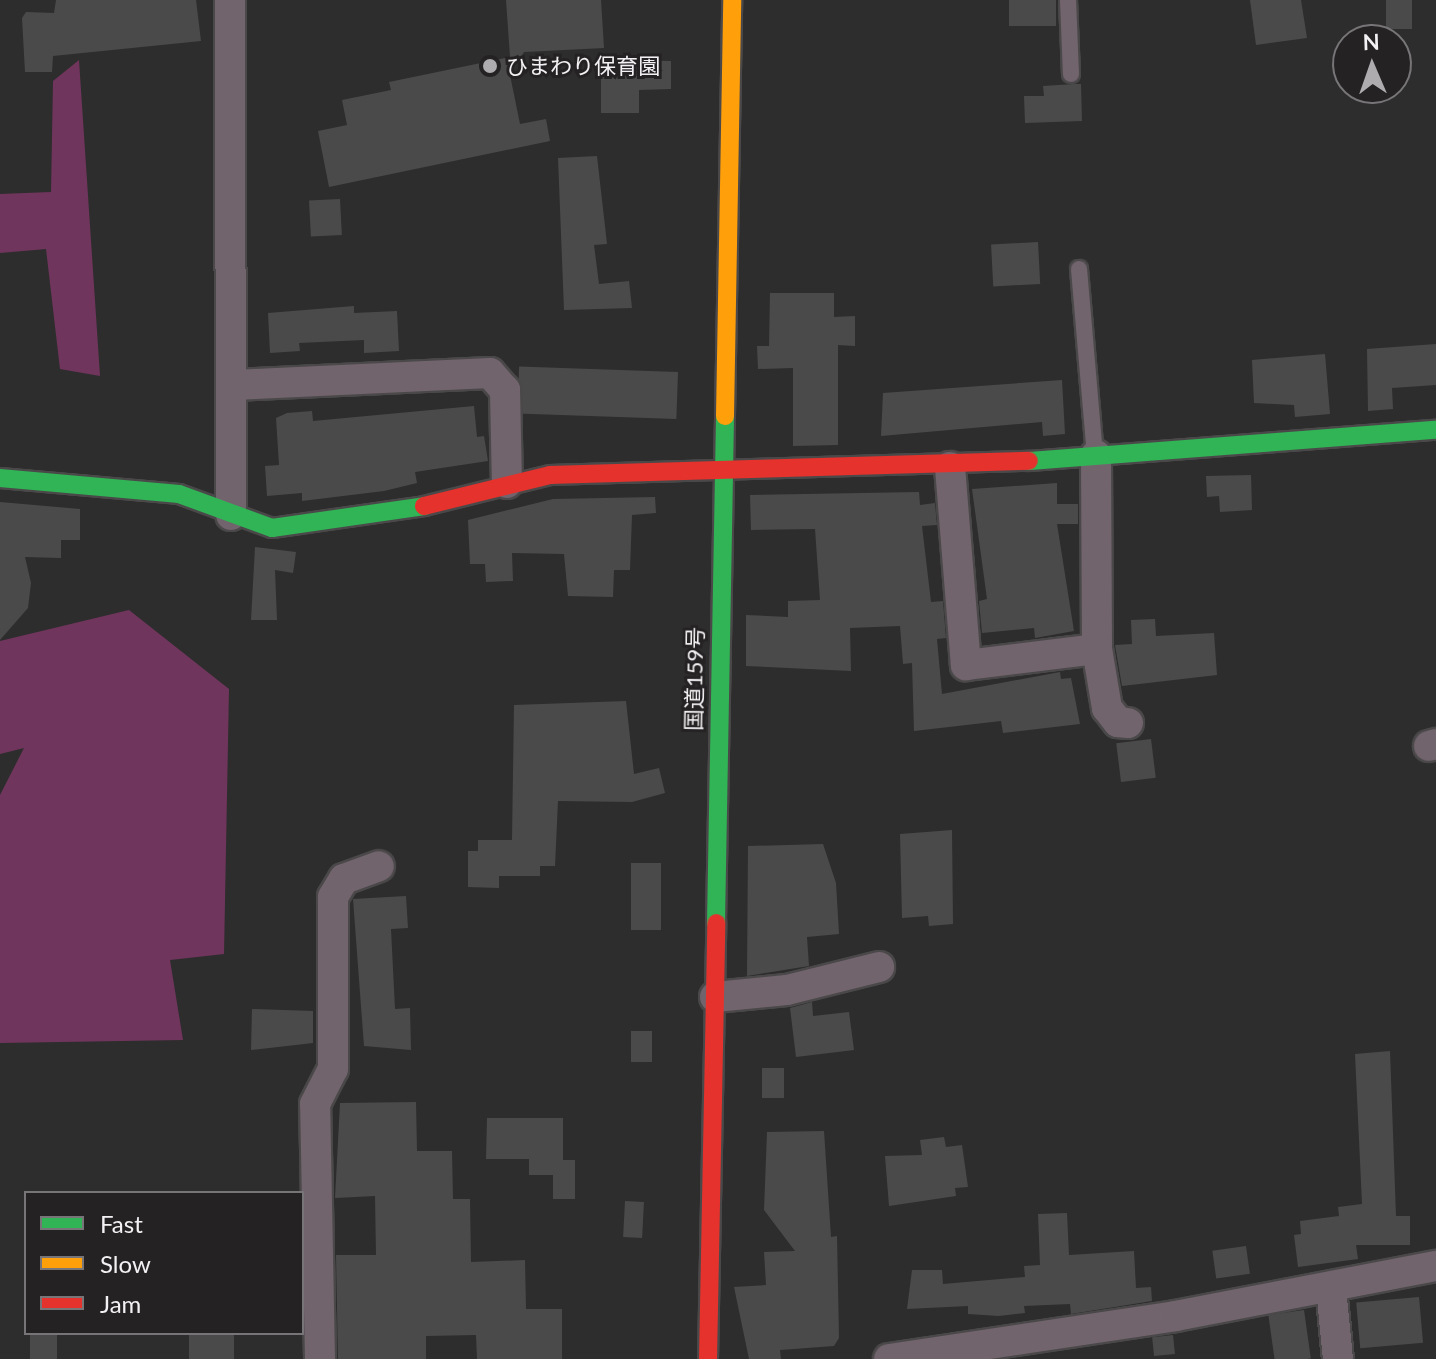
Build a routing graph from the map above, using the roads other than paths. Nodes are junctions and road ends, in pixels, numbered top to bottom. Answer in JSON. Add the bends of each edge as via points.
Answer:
{"nodes":[{"id":1,"x":230,"y":0,"type":"edge"},
{"id":2,"x":732,"y":0,"type":"edge"},
{"id":3,"x":1068,"y":0,"type":"edge"},
{"id":4,"x":1071,"y":74,"type":"dead end"},
{"id":5,"x":1079,"y":269,"type":"dead end"},
{"id":6,"x":234,"y":385,"type":"junction"},
{"id":7,"x":1436,"y":430,"type":"edge"},
{"id":8,"x":1096,"y":455,"type":"junction"},
{"id":9,"x":950,"y":467,"type":"junction"},
{"id":10,"x":720,"y":469,"type":"junction"},
{"id":11,"x":0,"y":478,"type":"edge"},
{"id":12,"x":507,"y":483,"type":"junction"},
{"id":13,"x":231,"y":515,"type":"junction"},
{"id":14,"x":1097,"y":649,"type":"junction"},
{"id":15,"x":1128,"y":723,"type":"dead end"},
{"id":16,"x":379,"y":866,"type":"dead end"},
{"id":17,"x":879,"y":967,"type":"dead end"},
{"id":18,"x":715,"y":997,"type":"junction"},
{"id":19,"x":1436,"y":1266,"type":"edge"},
{"id":20,"x":1331,"y":1288,"type":"junction"},
{"id":21,"x":320,"y":1359,"type":"edge"},
{"id":22,"x":708,"y":1359,"type":"edge"},
{"id":23,"x":889,"y":1359,"type":"edge"},
{"id":24,"x":1338,"y":1359,"type":"edge"}],
"edges":[{"from":1,"to":6,"type":"street"},
{"from":2,"to":10,"type":"main road","name":"国道159号"},
{"from":3,"to":4,"type":"lane"},
{"from":5,"to":8,"type":"lane"},
{"from":6,"to":12,"type":"street","via":[[490,373],[505,390]]},
{"from":6,"to":13,"type":"street"},
{"from":7,"to":8,"type":"main road"},
{"from":8,"to":9,"type":"main road"},
{"from":8,"to":14,"type":"street"},
{"from":9,"to":10,"type":"main road"},
{"from":9,"to":14,"type":"street","via":[[966,665]]},
{"from":10,"to":12,"type":"main road","via":[[594,472]]},
{"from":10,"to":18,"type":"main road","name":"国道159号"},
{"from":11,"to":13,"type":"main road","via":[[124,485],[179,494]]},
{"from":12,"to":13,"type":"main road","via":[[346,523],[272,528]]},
{"from":14,"to":15,"type":"street","via":[[1107,708],[1118,722]]},
{"from":16,"to":21,"type":"street","via":[[344,879],[333,897],[333,1069],[315,1104]]},
{"from":17,"to":18,"type":"street","via":[[787,990]]},
{"from":18,"to":22,"type":"main road","name":"国道159号"},
{"from":19,"to":20,"type":"street"},
{"from":20,"to":23,"type":"street"},
{"from":20,"to":24,"type":"street"}]}
